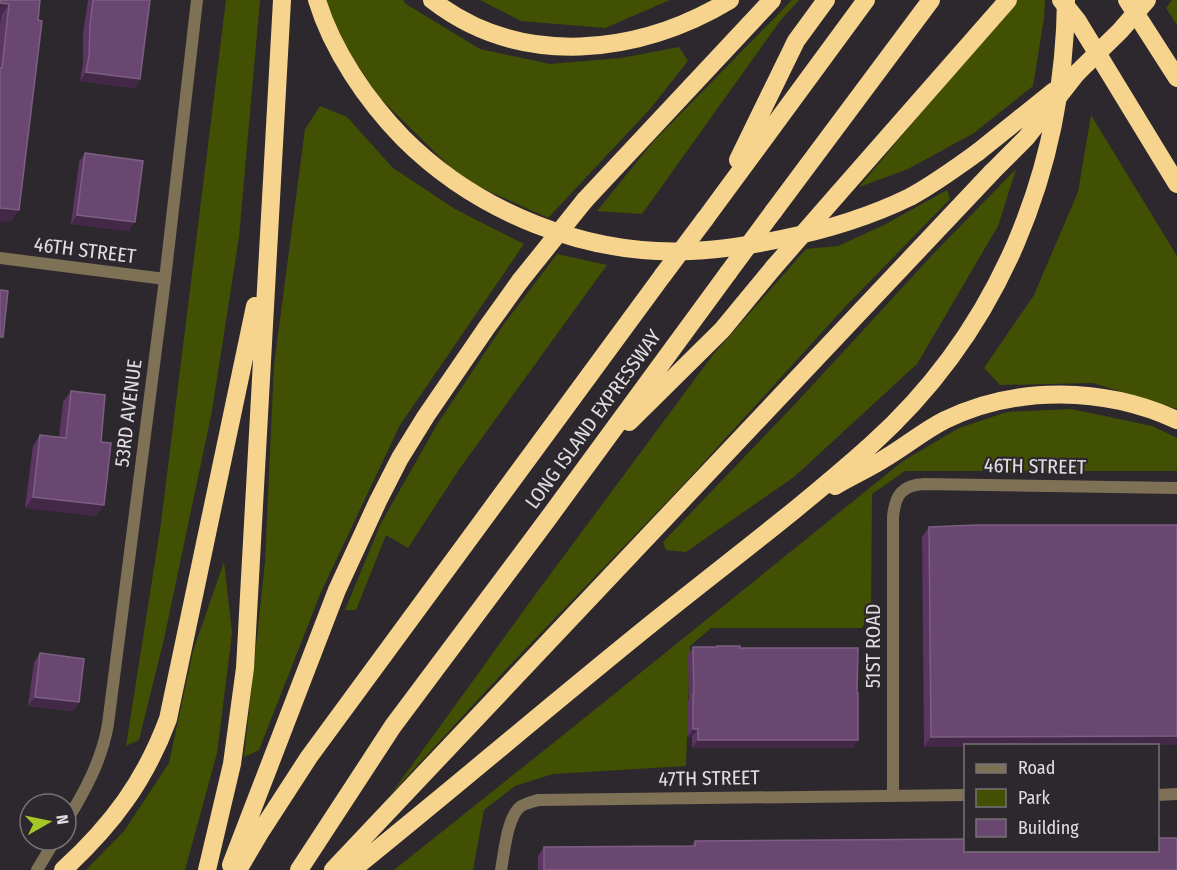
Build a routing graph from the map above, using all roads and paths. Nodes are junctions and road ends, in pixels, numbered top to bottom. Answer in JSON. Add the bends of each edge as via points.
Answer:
{"nodes":[{"id":1,"x":197,"y":0,"type":"edge"},
{"id":2,"x":282,"y":0,"type":"edge"},
{"id":3,"x":317,"y":0,"type":"edge"},
{"id":4,"x":432,"y":0,"type":"edge"},
{"id":5,"x":730,"y":0,"type":"edge"},
{"id":6,"x":772,"y":0,"type":"edge"},
{"id":7,"x":826,"y":0,"type":"edge"},
{"id":8,"x":866,"y":0,"type":"edge"},
{"id":9,"x":931,"y":0,"type":"edge"},
{"id":10,"x":1008,"y":0,"type":"edge"},
{"id":11,"x":1056,"y":0,"type":"edge"},
{"id":12,"x":1064,"y":0,"type":"edge"},
{"id":13,"x":1127,"y":0,"type":"edge"},
{"id":14,"x":1147,"y":0,"type":"edge"},
{"id":15,"x":1077,"y":20,"type":"junction"},
{"id":16,"x":1077,"y":73,"type":"junction"},
{"id":17,"x":1177,"y":78,"type":"edge"},
{"id":18,"x":1177,"y":184,"type":"edge"},
{"id":19,"x":718,"y":202,"type":"junction"},
{"id":20,"x":267,"y":242,"type":"junction"},
{"id":21,"x":0,"y":258,"type":"edge"},
{"id":22,"x":165,"y":279,"type":"junction"},
{"id":23,"x":1177,"y":420,"type":"edge"},
{"id":24,"x":589,"y":461,"type":"junction"},
{"id":25,"x":1177,"y":488,"type":"edge"},
{"id":26,"x":897,"y":497,"type":"joint"},
{"id":27,"x":799,"y":506,"type":"junction"},
{"id":28,"x":1177,"y":794,"type":"edge"},
{"id":29,"x":964,"y":795,"type":"edge"},
{"id":30,"x":1159,"y":795,"type":"edge"},
{"id":31,"x":892,"y":796,"type":"junction"},
{"id":32,"x":78,"y":801,"type":"edge"},
{"id":33,"x":48,"y":852,"type":"edge"},
{"id":34,"x":38,"y":870,"type":"edge"},
{"id":35,"x":63,"y":870,"type":"edge"},
{"id":36,"x":207,"y":870,"type":"edge"},
{"id":37,"x":229,"y":870,"type":"edge"},
{"id":38,"x":238,"y":870,"type":"edge"},
{"id":39,"x":299,"y":870,"type":"edge"},
{"id":40,"x":333,"y":870,"type":"edge"},
{"id":41,"x":351,"y":870,"type":"edge"},
{"id":42,"x":501,"y":870,"type":"edge"}],
"edges":[{"from":1,"to":22,"type":"street","name":"53RD AVENUE"},
{"from":2,"to":20,"type":"highway"},
{"from":3,"to":16,"type":"highway","bridge":true,"via":[[357,81],[394,128],[455,182],[499,208],[545,228],[589,241],[657,251],[689,251],[791,237],[841,225],[887,207],[929,186],[978,152]]},
{"from":4,"to":5,"type":"highway","via":[[463,20],[513,40],[571,47],[627,42],[655,34]]},
{"from":6,"to":37,"type":"highway","bridge":true,"via":[[585,200],[520,281],[426,416],[400,458],[336,590]]},
{"from":7,"to":19,"type":"highway","via":[[796,41]]},
{"from":8,"to":19,"type":"highway","name":"LONG ISLAND EXPRESSWAY"},
{"from":9,"to":24,"type":"highway","name":"LONG ISLAND EXPRESSWAY","bridge":true},
{"from":10,"to":24,"type":"highway","bridge":true,"via":[[722,330]]},
{"from":11,"to":15,"type":"highway","bridge":true},
{"from":12,"to":15,"type":"highway","bridge":true},
{"from":12,"to":27,"type":"highway","via":[[1061,76],[1042,170],[1013,251],[993,292],[970,330],[921,393],[872,444]]},
{"from":13,"to":17,"type":"highway","bridge":true},
{"from":14,"to":16,"type":"highway"},
{"from":15,"to":18,"type":"highway","bridge":true},
{"from":16,"to":40,"type":"highway","bridge":true,"via":[[1026,138]]},
{"from":19,"to":38,"type":"highway","name":"LONG ISLAND EXPRESSWAY","bridge":true,"via":[[309,757]]},
{"from":20,"to":35,"type":"highway","via":[[168,719],[159,745],[124,804]]},
{"from":20,"to":36,"type":"highway","via":[[245,668],[232,765]]},
{"from":21,"to":22,"type":"street","name":"46TH STREET"},
{"from":22,"to":32,"type":"street","name":"53RD AVENUE","via":[[108,724],[91,778]]},
{"from":23,"to":27,"type":"highway","via":[[1126,403],[1078,396],[1039,395],[998,401],[927,430],[888,457]]},
{"from":24,"to":39,"type":"highway","name":"LONG ISLAND EXPRESSWAY","via":[[393,726]]},
{"from":25,"to":26,"type":"street","name":"46TH STREET","via":[[918,484]]},
{"from":26,"to":31,"type":"street","name":"51ST ROAD","via":[[893,517]]},
{"from":27,"to":41,"type":"highway"},
{"from":28,"to":30,"type":"street"},
{"from":29,"to":31,"type":"street","name":"47TH STREET"},
{"from":31,"to":42,"type":"street","name":"47TH STREET","via":[[538,800],[515,813]]},
{"from":33,"to":34,"type":"street"}]}
